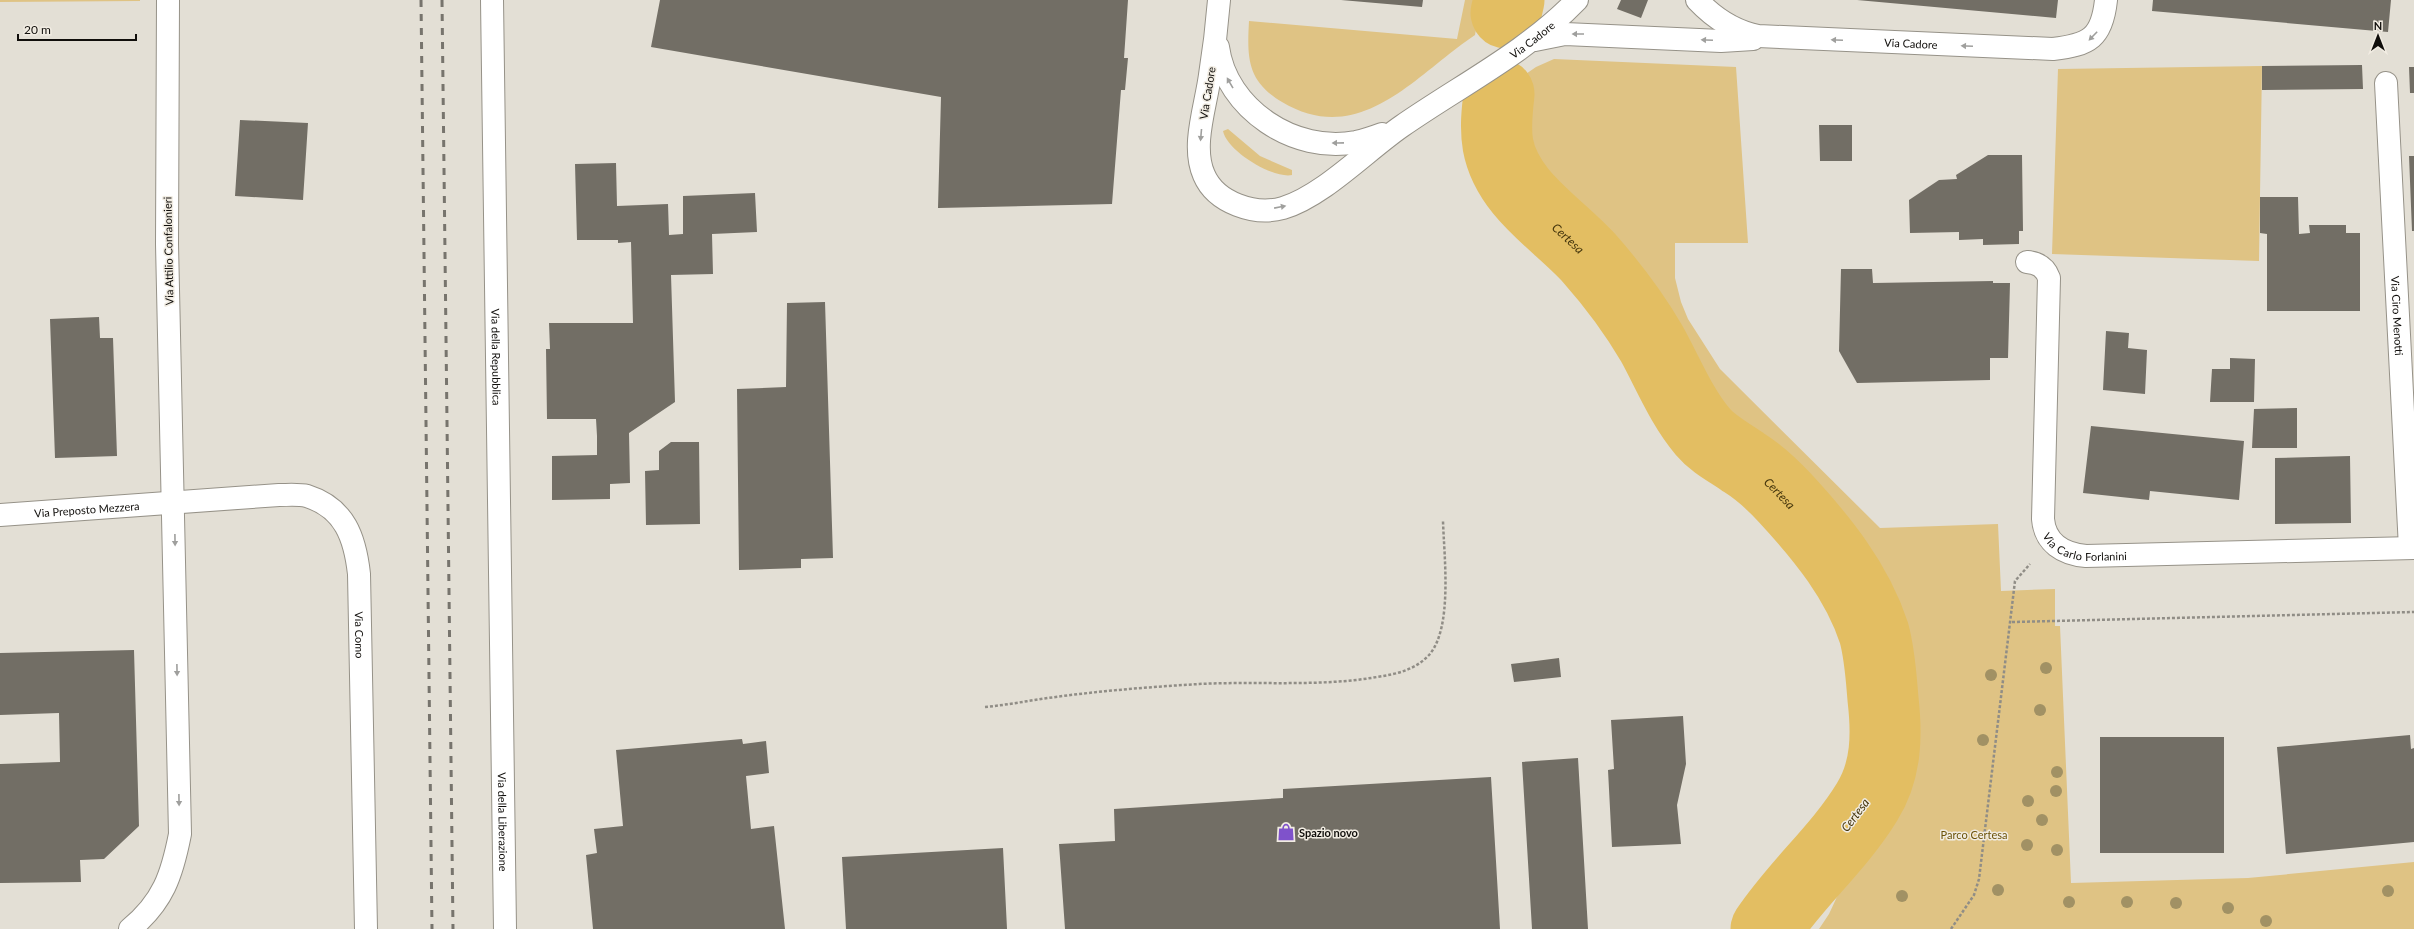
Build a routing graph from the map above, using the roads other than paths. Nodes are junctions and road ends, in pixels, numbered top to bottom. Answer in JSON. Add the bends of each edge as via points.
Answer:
{"nodes":[{"id":1,"x":168,"y":0,"type":"edge"},
{"id":2,"x":492,"y":0,"type":"edge"},
{"id":3,"x":1220,"y":0,"type":"edge"},
{"id":4,"x":1577,"y":0,"type":"edge"},
{"id":5,"x":1697,"y":0,"type":"edge"},
{"id":6,"x":2106,"y":0,"type":"edge"},
{"id":7,"x":1217,"y":28,"type":"junction"},
{"id":8,"x":1551,"y":31,"type":"junction"},
{"id":9,"x":1774,"y":38,"type":"junction"},
{"id":10,"x":2386,"y":83,"type":"dead end"},
{"id":11,"x":1402,"y":126,"type":"junction"},
{"id":12,"x":2027,"y":262,"type":"dead end"},
{"id":13,"x":174,"y":501,"type":"junction"},
{"id":14,"x":0,"y":515,"type":"edge"},
{"id":15,"x":2412,"y":548,"type":"edge"},
{"id":16,"x":504,"y":714,"type":"joint"},
{"id":17,"x":130,"y":929,"type":"edge"},
{"id":18,"x":366,"y":929,"type":"edge"},
{"id":19,"x":505,"y":929,"type":"edge"}],
"edges":[{"from":1,"to":13,"type":"street","name":"Via Attilio Confalonieri","via":[[167,244]]},
{"from":2,"to":16,"type":"street","name":"Via della Repubblica"},
{"from":3,"to":7,"type":"street"},
{"from":4,"to":8,"type":"street","name":"Via Cadore"},
{"from":5,"to":9,"type":"street","name":"Via Cadore","via":[[1730,27],[1743,33]]},
{"from":6,"to":9,"type":"street","name":"Via Cadore","one_way":true,"via":[[2101,25],[2092,38],[2075,46],[2053,50]]},
{"from":11,"to":7,"type":"street","name":"Via Cadore","one_way":true,"via":[[1355,142],[1332,143],[1303,138],[1270,124],[1254,113],[1230,84],[1219,55]]},
{"from":7,"to":11,"type":"street","name":"Via Cadore","one_way":true,"via":[[1202,124],[1200,162],[1208,182],[1224,199],[1237,205],[1254,208],[1281,208],[1292,204],[1323,186]]},
{"from":9,"to":8,"type":"street","one_way":true,"via":[[1721,41]]},
{"from":8,"to":11,"type":"street","name":"Via Cadore","via":[[1526,44]]},
{"from":10,"to":15,"type":"street","name":"Via Ciro Menotti"},
{"from":12,"to":15,"type":"street","name":"Via Carlo Forlanini","via":[[2039,265],[2050,278],[2043,519],[2051,542],[2067,552],[2086,556]]},
{"from":13,"to":14,"type":"street","name":"Via Preposto Mezzera"},
{"from":13,"to":17,"type":"street","name":"Via Attilio Confalonieri","one_way":true,"via":[[180,834],[164,891],[146,916]]},
{"from":13,"to":18,"type":"street","name":"Via Como","via":[[279,494],[306,496],[328,506],[346,525],[356,547],[359,574]]},
{"from":16,"to":19,"type":"street","name":"Via della Liberazione"}]}
